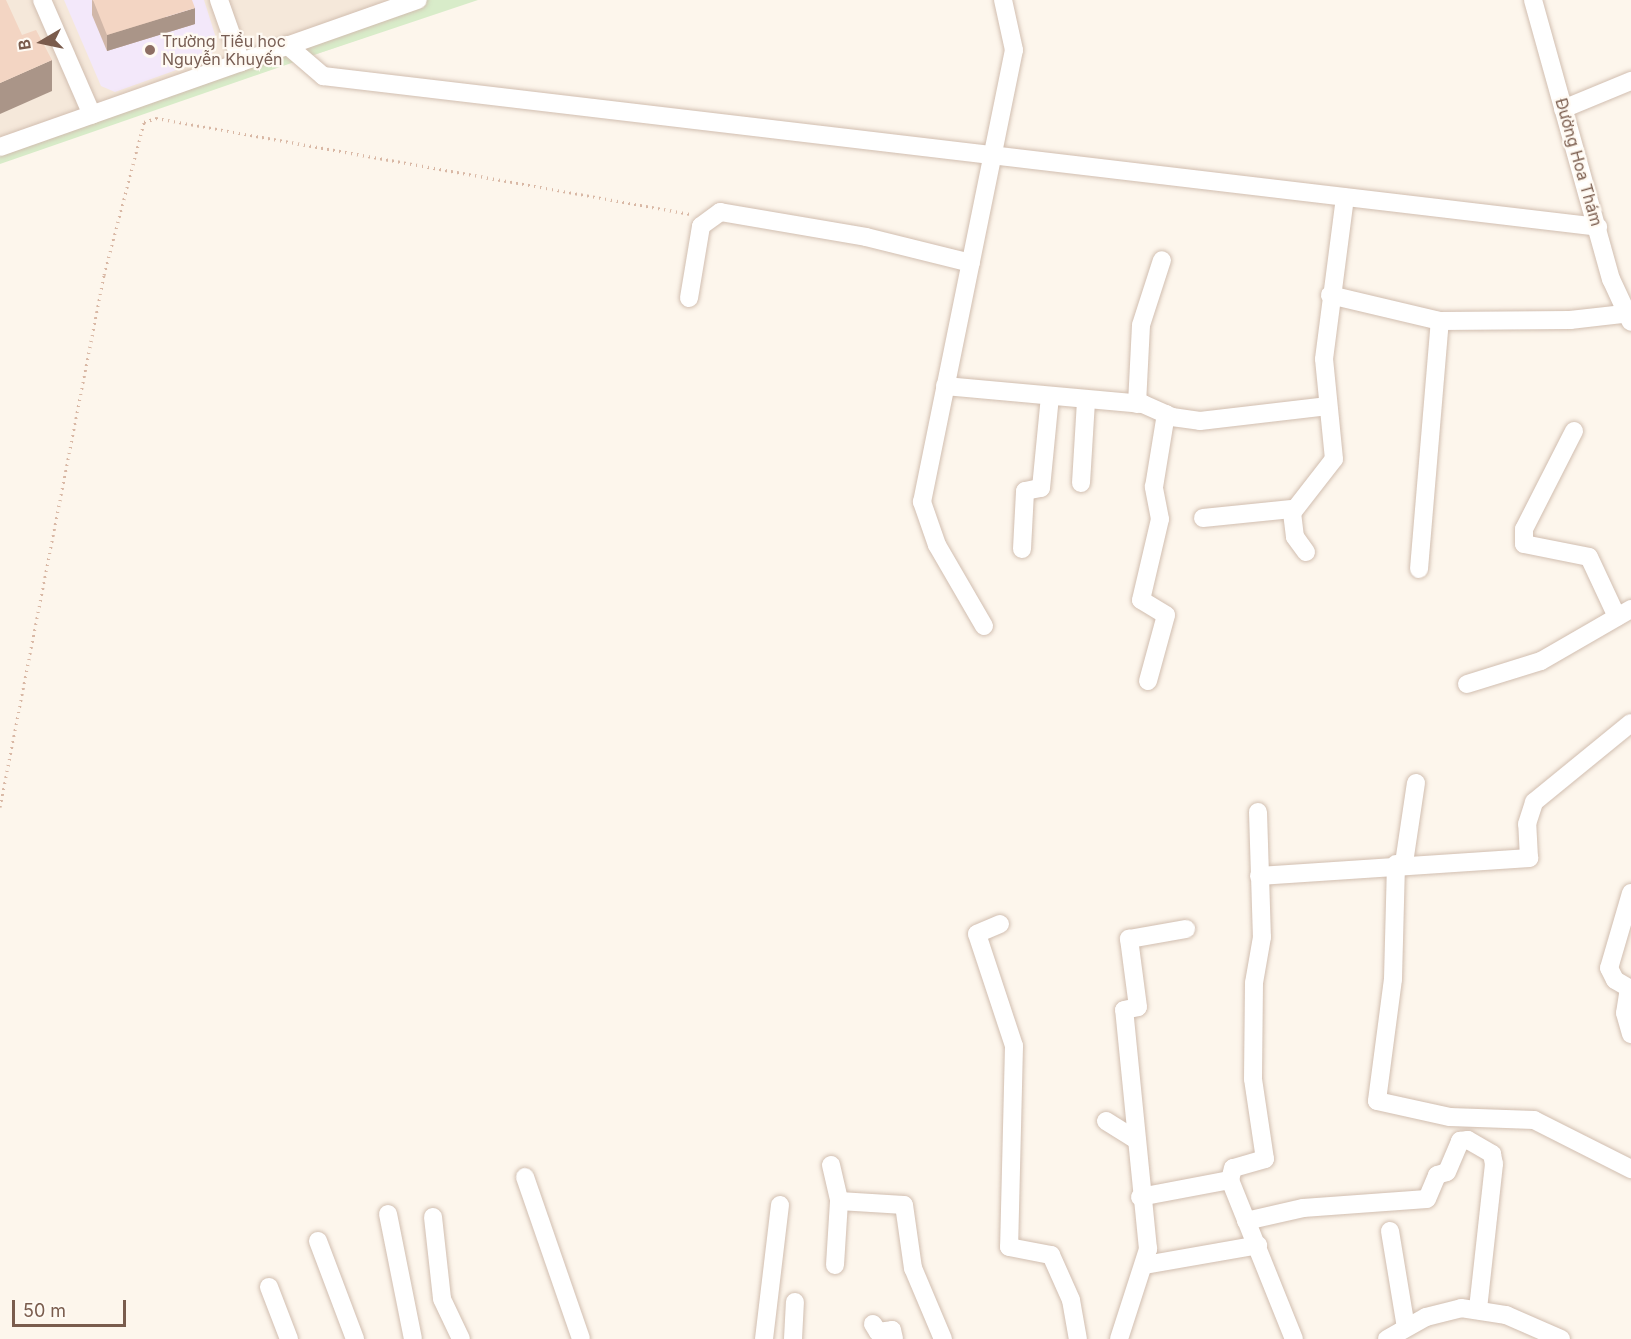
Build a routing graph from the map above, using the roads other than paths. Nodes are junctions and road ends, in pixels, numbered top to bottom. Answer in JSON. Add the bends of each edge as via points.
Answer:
{"nodes":[{"id":1,"x":42,"y":0,"type":"edge"},
{"id":2,"x":219,"y":0,"type":"edge"},
{"id":3,"x":418,"y":0,"type":"edge"},
{"id":4,"x":1003,"y":0,"type":"edge"},
{"id":5,"x":1533,"y":0,"type":"edge"},
{"id":6,"x":287,"y":45,"type":"junction"},
{"id":7,"x":241,"y":62,"type":"junction"},
{"id":8,"x":1631,"y":81,"type":"edge"},
{"id":9,"x":1563,"y":109,"type":"junction"},
{"id":10,"x":92,"y":115,"type":"junction"},
{"id":11,"x":0,"y":147,"type":"edge"},
{"id":12,"x":988,"y":156,"type":"junction"},
{"id":13,"x":1345,"y":197,"type":"junction"},
{"id":14,"x":1598,"y":227,"type":"junction"},
{"id":15,"x":1162,"y":260,"type":"dead end"},
{"id":16,"x":971,"y":263,"type":"junction"},
{"id":17,"x":1330,"y":295,"type":"junction"},
{"id":18,"x":689,"y":298,"type":"dead end"},
{"id":19,"x":1629,"y":316,"type":"edge"},
{"id":20,"x":1440,"y":321,"type":"junction"},
{"id":21,"x":945,"y":386,"type":"junction"},
{"id":22,"x":1050,"y":397,"type":"junction"},
{"id":23,"x":1086,"y":401,"type":"junction"},
{"id":24,"x":1137,"y":404,"type":"junction"},
{"id":25,"x":1328,"y":406,"type":"junction"},
{"id":26,"x":1166,"y":414,"type":"junction"},
{"id":27,"x":1574,"y":431,"type":"dead end"},
{"id":28,"x":1081,"y":483,"type":"dead end"},
{"id":29,"x":1292,"y":509,"type":"junction"},
{"id":30,"x":1203,"y":518,"type":"dead end"},
{"id":31,"x":1022,"y":549,"type":"dead end"},
{"id":32,"x":1306,"y":552,"type":"dead end"},
{"id":33,"x":1419,"y":569,"type":"dead end"},
{"id":34,"x":1624,"y":613,"type":"edge"},
{"id":35,"x":984,"y":627,"type":"dead end"},
{"id":36,"x":1148,"y":681,"type":"dead end"},
{"id":37,"x":1467,"y":684,"type":"dead end"},
{"id":38,"x":1631,"y":723,"type":"edge"},
{"id":39,"x":1416,"y":783,"type":"dead end"},
{"id":40,"x":1258,"y":813,"type":"dead end"},
{"id":41,"x":1400,"y":864,"type":"junction"},
{"id":42,"x":1259,"y":876,"type":"junction"},
{"id":43,"x":1630,"y":897,"type":"edge"},
{"id":44,"x":1000,"y":924,"type":"dead end"},
{"id":45,"x":1186,"y":929,"type":"dead end"},
{"id":46,"x":1631,"y":1034,"type":"edge"},
{"id":47,"x":1106,"y":1121,"type":"dead end"},
{"id":48,"x":1136,"y":1140,"type":"junction"},
{"id":49,"x":831,"y":1165,"type":"dead end"},
{"id":50,"x":1631,"y":1169,"type":"edge"},
{"id":51,"x":525,"y":1178,"type":"dead end"},
{"id":52,"x":1230,"y":1180,"type":"junction"},
{"id":53,"x":1140,"y":1197,"type":"junction"},
{"id":54,"x":839,"y":1201,"type":"junction"},
{"id":55,"x":780,"y":1205,"type":"dead end"},
{"id":56,"x":388,"y":1214,"type":"dead end"},
{"id":57,"x":432,"y":1217,"type":"dead end"},
{"id":58,"x":1246,"y":1221,"type":"junction"},
{"id":59,"x":1390,"y":1231,"type":"dead end"},
{"id":60,"x":318,"y":1241,"type":"dead end"},
{"id":61,"x":1258,"y":1245,"type":"junction"},
{"id":62,"x":835,"y":1265,"type":"dead end"},
{"id":63,"x":1144,"y":1265,"type":"junction"},
{"id":64,"x":269,"y":1287,"type":"dead end"},
{"id":65,"x":795,"y":1302,"type":"dead end"},
{"id":66,"x":1478,"y":1309,"type":"junction"},
{"id":67,"x":873,"y":1324,"type":"dead end"},
{"id":68,"x":1413,"y":1330,"type":"edge"},
{"id":69,"x":1530,"y":1333,"type":"edge"},
{"id":70,"x":577,"y":1338,"type":"edge"},
{"id":71,"x":289,"y":1339,"type":"edge"},
{"id":72,"x":355,"y":1339,"type":"edge"},
{"id":73,"x":413,"y":1339,"type":"edge"},
{"id":74,"x":461,"y":1339,"type":"edge"},
{"id":75,"x":764,"y":1339,"type":"edge"},
{"id":76,"x":794,"y":1339,"type":"edge"},
{"id":77,"x":894,"y":1339,"type":"edge"},
{"id":78,"x":943,"y":1339,"type":"edge"},
{"id":79,"x":1078,"y":1339,"type":"edge"},
{"id":80,"x":1119,"y":1339,"type":"edge"},
{"id":81,"x":1294,"y":1339,"type":"edge"},
{"id":82,"x":1387,"y":1339,"type":"edge"},
{"id":83,"x":1561,"y":1339,"type":"edge"}],
"edges":[{"from":1,"to":10,"type":"street"},
{"from":2,"to":7,"type":"street"},
{"from":3,"to":6,"type":"street"},
{"from":4,"to":12,"type":"street","via":[[1015,46]]},
{"from":5,"to":9,"type":"street","name":"Đường Hoa Thám"},
{"from":6,"to":7,"type":"street"},
{"from":6,"to":12,"type":"street","via":[[323,76]]},
{"from":7,"to":10,"type":"street"},
{"from":8,"to":9,"type":"street"},
{"from":9,"to":14,"type":"street","name":"Đường Hoa Thám"},
{"from":10,"to":11,"type":"street"},
{"from":12,"to":13,"type":"street"},
{"from":12,"to":16,"type":"street"},
{"from":13,"to":14,"type":"street"},
{"from":13,"to":17,"type":"street"},
{"from":14,"to":19,"type":"street","name":"Đường Hoa Thám"},
{"from":15,"to":24,"type":"street","via":[[1141,325]]},
{"from":16,"to":18,"type":"street","via":[[866,237],[720,212],[707,217],[699,233]]},
{"from":16,"to":21,"type":"street"},
{"from":17,"to":20,"type":"street"},
{"from":17,"to":25,"type":"street","via":[[1324,359]]},
{"from":19,"to":20,"type":"street","via":[[1570,321]]},
{"from":20,"to":33,"type":"street"},
{"from":21,"to":22,"type":"street"},
{"from":21,"to":35,"type":"street","via":[[926,469],[923,511]]},
{"from":22,"to":23,"type":"street"},
{"from":22,"to":31,"type":"street","via":[[1041,488],[1024,491]]},
{"from":23,"to":24,"type":"street"},
{"from":23,"to":28,"type":"street"},
{"from":24,"to":26,"type":"street"},
{"from":25,"to":26,"type":"street","via":[[1223,421]]},
{"from":25,"to":29,"type":"street","via":[[1333,463]]},
{"from":26,"to":36,"type":"street","via":[[1154,487],[1160,519],[1141,597],[1165,618]]},
{"from":27,"to":34,"type":"street","via":[[1524,529],[1524,544],[1589,557]]},
{"from":29,"to":30,"type":"street"},
{"from":29,"to":32,"type":"street","via":[[1295,537]]},
{"from":34,"to":37,"type":"street","via":[[1541,661]]},
{"from":38,"to":41,"type":"street","via":[[1534,802],[1527,824],[1529,858]]},
{"from":39,"to":41,"type":"street"},
{"from":40,"to":42,"type":"street"},
{"from":41,"to":42,"type":"street"},
{"from":41,"to":50,"type":"street","via":[[1392,979],[1377,1101],[1450,1117],[1534,1120]]},
{"from":42,"to":52,"type":"street","via":[[1262,948],[1254,983],[1253,1078],[1265,1159],[1233,1168]]},
{"from":43,"to":46,"type":"street","via":[[1610,968],[1615,980],[1629,988],[1625,1013]]},
{"from":44,"to":79,"type":"street","via":[[977,934],[1014,1046],[1009,1247],[1051,1255],[1071,1300]]},
{"from":45,"to":48,"type":"street","via":[[1129,939],[1138,1006],[1124,1010]]},
{"from":47,"to":48,"type":"street"},
{"from":48,"to":53,"type":"street"},
{"from":49,"to":54,"type":"street"},
{"from":51,"to":70,"type":"street"},
{"from":52,"to":53,"type":"street"},
{"from":52,"to":58,"type":"street"},
{"from":53,"to":63,"type":"street","via":[[1148,1249]]},
{"from":54,"to":62,"type":"street"},
{"from":54,"to":78,"type":"street","via":[[904,1205],[913,1268]]},
{"from":55,"to":75,"type":"street"},
{"from":56,"to":73,"type":"street"},
{"from":57,"to":74,"type":"street","via":[[442,1299]]},
{"from":58,"to":61,"type":"street"},
{"from":58,"to":66,"type":"street","via":[[1303,1208],[1427,1199],[1437,1175],[1447,1172],[1460,1141],[1468,1140],[1492,1154],[1494,1164]]},
{"from":59,"to":68,"type":"street"},
{"from":60,"to":72,"type":"street"},
{"from":61,"to":63,"type":"street"},
{"from":61,"to":81,"type":"street"},
{"from":63,"to":80,"type":"street"},
{"from":64,"to":71,"type":"street"},
{"from":65,"to":76,"type":"street"},
{"from":66,"to":68,"type":"street","via":[[1461,1308]]},
{"from":66,"to":69,"type":"street"},
{"from":67,"to":77,"type":"street","via":[[878,1332],[892,1330]]},
{"from":68,"to":82,"type":"street"},
{"from":69,"to":83,"type":"street"}]}
